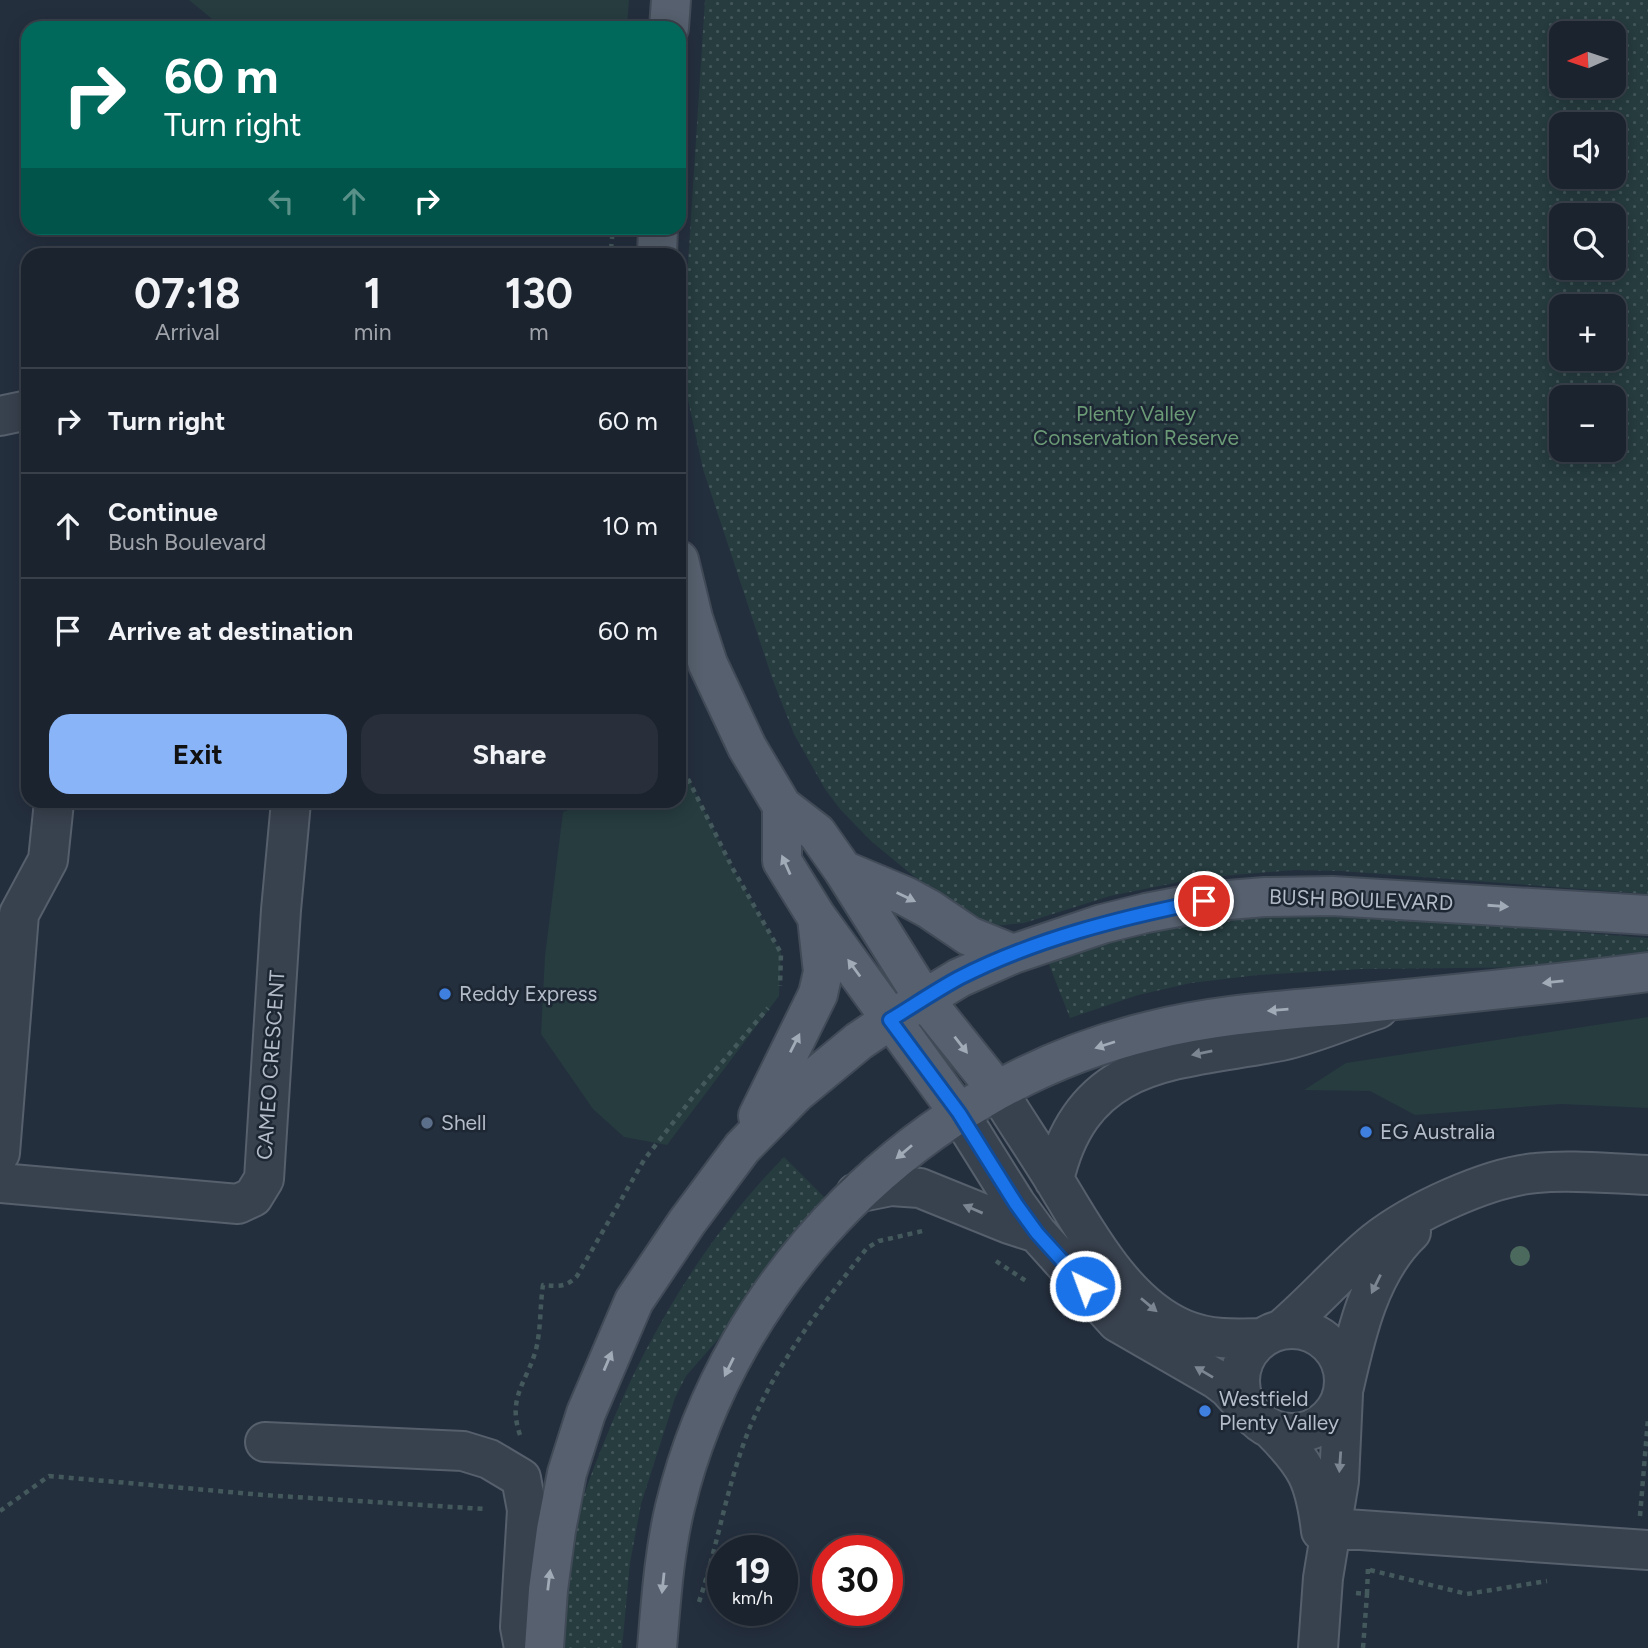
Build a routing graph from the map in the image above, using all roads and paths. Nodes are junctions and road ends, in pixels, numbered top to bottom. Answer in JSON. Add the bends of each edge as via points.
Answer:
{"nodes":[{"id":1,"x":671,"y":0,"type":"edge"},
{"id":2,"x":670,"y":21,"type":"edge"},
{"id":3,"x":21,"y":412,"type":"edge"},
{"id":4,"x":0,"y":416,"type":"edge"},
{"id":5,"x":686,"y":589,"type":"edge"},
{"id":6,"x":686,"y":775,"type":"edge"},
{"id":7,"x":782,"y":806,"type":"junction"},
{"id":8,"x":53,"y":808,"type":"edge"},
{"id":9,"x":290,"y":808,"type":"edge"},
{"id":10,"x":844,"y":870,"type":"junction"},
{"id":11,"x":1648,"y":915,"type":"edge"},
{"id":12,"x":816,"y":916,"type":"junction"},
{"id":13,"x":1013,"y":954,"type":"junction"},
{"id":14,"x":1648,"y":972,"type":"edge"},
{"id":15,"x":779,"y":996,"type":"dead end"},
{"id":16,"x":1410,"y":998,"type":"junction"},
{"id":17,"x":924,"y":999,"type":"junction"},
{"id":18,"x":770,"y":1006,"type":"dead end"},
{"id":19,"x":890,"y":1020,"type":"junction"},
{"id":20,"x":997,"y":1090,"type":"junction"},
{"id":21,"x":959,"y":1113,"type":"junction"},
{"id":22,"x":742,"y":1148,"type":"junction"},
{"id":23,"x":0,"y":1153,"type":"edge"},
{"id":24,"x":1648,"y":1175,"type":"edge"},
{"id":25,"x":1054,"y":1180,"type":"junction"},
{"id":26,"x":0,"y":1183,"type":"edge"},
{"id":27,"x":856,"y":1193,"type":"junction"},
{"id":28,"x":1454,"y":1198,"type":"junction"},
{"id":29,"x":1037,"y":1233,"type":"junction"},
{"id":30,"x":937,"y":1234,"type":"dead end"},
{"id":31,"x":988,"y":1258,"type":"dead end"},
{"id":32,"x":1034,"y":1287,"type":"dead end"},
{"id":33,"x":1272,"y":1334,"type":"junction"},
{"id":34,"x":1344,"y":1390,"type":"junction"},
{"id":35,"x":1262,"y":1423,"type":"junction"},
{"id":36,"x":265,"y":1442,"type":"dead end"},
{"id":37,"x":505,"y":1469,"type":"junction"},
{"id":38,"x":485,"y":1509,"type":"junction"},
{"id":39,"x":0,"y":1511,"type":"edge"},
{"id":40,"x":491,"y":1514,"type":"dead end"},
{"id":41,"x":1332,"y":1528,"type":"junction"},
{"id":42,"x":1648,"y":1550,"type":"edge"},
{"id":43,"x":1368,"y":1569,"type":"dead end"},
{"id":44,"x":1323,"y":1578,"type":"junction"},
{"id":45,"x":1556,"y":1579,"type":"dead end"},
{"id":46,"x":696,"y":1612,"type":"dead end"},
{"id":47,"x":524,"y":1648,"type":"edge"},
{"id":48,"x":544,"y":1648,"type":"edge"},
{"id":49,"x":657,"y":1648,"type":"edge"},
{"id":50,"x":1318,"y":1648,"type":"edge"}],
"edges":[{"from":1,"to":2,"type":"main road"},
{"from":3,"to":4,"type":"street"},
{"from":5,"to":7,"type":"main road","via":[[709,664],[747,747]]},
{"from":6,"to":15,"type":"path","via":[[781,953]]},
{"from":7,"to":10,"type":"main road","via":[[817,833]]},
{"from":12,"to":7,"type":"main road","one_way":true,"via":[[782,860]]},
{"from":8,"to":23,"type":"street","via":[[48,860],[19,914]]},
{"from":9,"to":26,"type":"street","name":"CAMEO CRESCENT","via":[[264,1179],[253,1197],[239,1204]]},
{"from":10,"to":13,"type":"main road","one_way":true,"via":[[905,895],[969,936]]},
{"from":10,"to":17,"type":"main road"},
{"from":13,"to":11,"type":"main road","name":"BUSH BOULEVARD","one_way":true,"via":[[1146,913],[1204,901],[1265,897],[1332,896]]},
{"from":19,"to":12,"type":"main road","one_way":true},
{"from":22,"to":12,"type":"main road","one_way":true,"via":[[818,994],[823,972]]},
{"from":13,"to":17,"type":"main road","name":"BUSH BOULEVARD"},
{"from":14,"to":16,"type":"main road","one_way":true},
{"from":16,"to":20,"type":"main road","one_way":true,"via":[[1247,1012],[1170,1026],[1045,1066]]},
{"from":16,"to":25,"type":"street","one_way":true,"via":[[1283,1041],[1178,1058],[1133,1073],[1082,1116]]},
{"from":17,"to":19,"type":"main road","name":"BUSH BOULEVARD"},
{"from":17,"to":20,"type":"main road","one_way":true},
{"from":18,"to":37,"type":"path","via":[[644,1160],[577,1276],[565,1286],[543,1285],[536,1349],[518,1397],[515,1420],[522,1441]]},
{"from":19,"to":21,"type":"main road"},
{"from":19,"to":22,"type":"main road","name":"BUSH BOULEVARD","via":[[796,1093]]},
{"from":20,"to":21,"type":"main road"},
{"from":20,"to":25,"type":"street"},
{"from":21,"to":27,"type":"main road","one_way":true},
{"from":21,"to":29,"type":"street"},
{"from":48,"to":22,"type":"main road","one_way":true,"via":[[556,1530],[567,1473],[586,1413],[634,1301]]},
{"from":24,"to":28,"type":"street","via":[[1536,1172]]},
{"from":25,"to":33,"type":"street","one_way":true,"via":[[1111,1269],[1165,1318],[1210,1337]]},
{"from":29,"to":27,"type":"street","one_way":true,"via":[[920,1188],[891,1186]]},
{"from":27,"to":49,"type":"main road","one_way":true,"via":[[808,1246],[763,1308],[709,1407],[676,1506],[665,1561]]},
{"from":28,"to":33,"type":"street","via":[[1376,1242]]},
{"from":28,"to":34,"type":"street","one_way":true,"via":[[1426,1217],[1388,1261],[1362,1315]]},
{"from":35,"to":29,"type":"street","one_way":true,"via":[[1216,1379],[1116,1322]]},
{"from":30,"to":46,"type":"path","via":[[929,1230],[867,1248],[812,1317],[750,1427]]},
{"from":31,"to":32,"type":"path"},
{"from":33,"to":34,"type":"street","via":[[1303,1329],[1323,1338],[1338,1355]]},
{"from":33,"to":35,"type":"street","via":[[1247,1354],[1240,1376],[1242,1398]]},
{"from":34,"to":35,"type":"street","via":[[1331,1417],[1309,1431],[1283,1433]]},
{"from":34,"to":41,"type":"street","one_way":true},
{"from":35,"to":44,"type":"street","via":[[1300,1461],[1313,1485]]},
{"from":36,"to":37,"type":"street","via":[[463,1451]]},
{"from":37,"to":38,"type":"path","via":[[488,1495]]},
{"from":37,"to":47,"type":"street","via":[[521,1478],[527,1510],[520,1627]]},
{"from":38,"to":39,"type":"path","via":[[49,1476]]},
{"from":38,"to":40,"type":"path"},
{"from":41,"to":42,"type":"street"},
{"from":41,"to":44,"type":"street"},
{"from":43,"to":45,"type":"path","via":[[1467,1594]]},
{"from":44,"to":50,"type":"street"}]}
